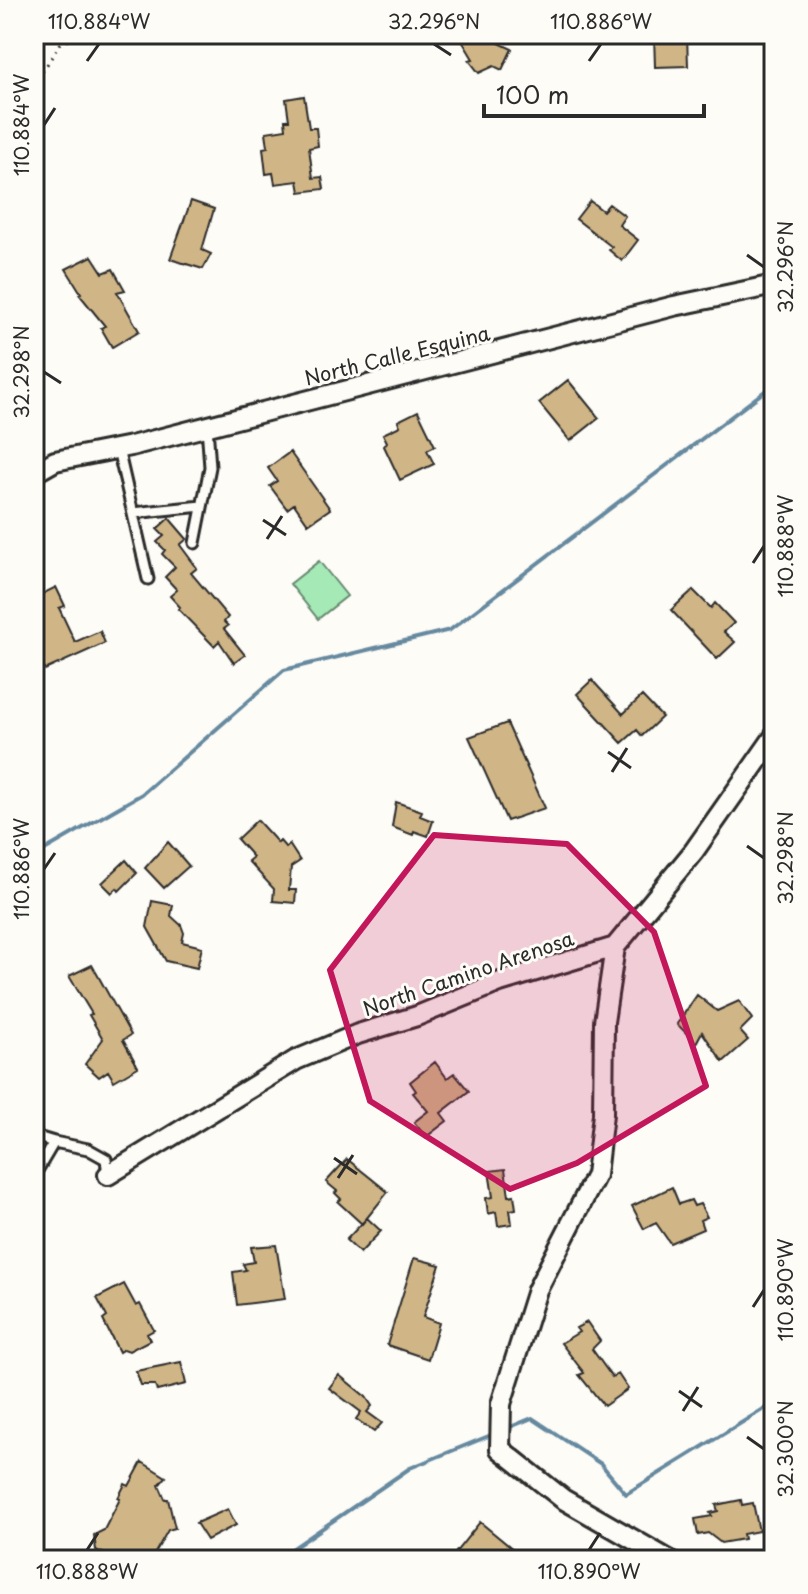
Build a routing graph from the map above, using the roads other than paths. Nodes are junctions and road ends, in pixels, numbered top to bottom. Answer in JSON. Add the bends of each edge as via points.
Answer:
{"nodes":[{"id":1,"x":774,"y":285,"type":"edge"},
{"id":2,"x":207,"y":426,"type":"junction"},
{"id":3,"x":118,"y":449,"type":"junction"},
{"id":4,"x":34,"y":473,"type":"edge"},
{"id":5,"x":202,"y":506,"type":"junction"},
{"id":6,"x":133,"y":513,"type":"junction"},
{"id":7,"x":195,"y":543,"type":"dead end"},
{"id":8,"x":148,"y":579,"type":"dead end"},
{"id":9,"x":774,"y":737,"type":"edge"},
{"id":10,"x":615,"y":947,"type":"junction"},
{"id":11,"x":34,"y":1136,"type":"edge"},
{"id":12,"x":54,"y":1142,"type":"junction"},
{"id":13,"x":34,"y":1171,"type":"edge"},
{"id":14,"x":108,"y":1175,"type":"joint"},
{"id":15,"x":669,"y":1560,"type":"edge"}],
"edges":[{"from":1,"to":2,"type":"street","name":"North Calle Esquina"},
{"from":2,"to":3,"type":"street","name":"North Calle Esquina"},
{"from":2,"to":5,"type":"lane","via":[[210,467]]},
{"from":3,"to":4,"type":"street","name":"North Calle Esquina","via":[[55,461]]},
{"from":3,"to":6,"type":"lane"},
{"from":5,"to":6,"type":"lane"},
{"from":5,"to":7,"type":"lane"},
{"from":6,"to":8,"type":"lane"},
{"from":9,"to":10,"type":"street","via":[[694,851]]},
{"from":10,"to":14,"type":"street","name":"North Camino Arenosa","via":[[500,982],[296,1060]]},
{"from":10,"to":15,"type":"street","via":[[604,1022],[596,1175],[537,1290],[501,1404],[500,1449],[563,1499]]},
{"from":11,"to":12,"type":"lane"},
{"from":12,"to":13,"type":"lane"},
{"from":12,"to":14,"type":"lane","via":[[106,1159]]}]}
